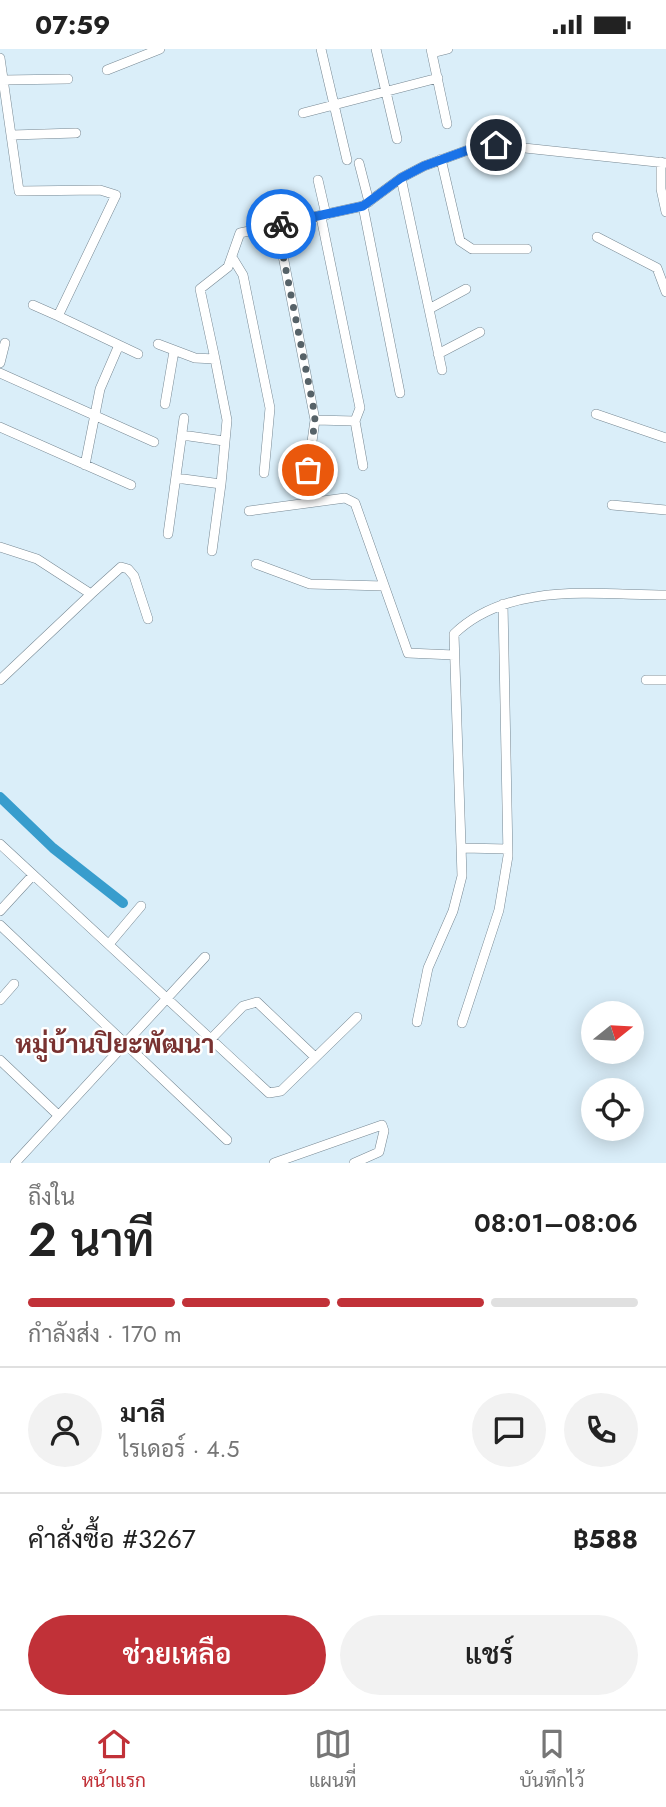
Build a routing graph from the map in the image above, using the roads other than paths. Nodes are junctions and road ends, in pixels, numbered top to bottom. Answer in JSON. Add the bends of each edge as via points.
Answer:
{"nodes":[{"id":1,"x":160,"y":49,"type":"edge"},
{"id":2,"x":321,"y":49,"type":"edge"},
{"id":3,"x":376,"y":49,"type":"edge"},
{"id":4,"x":448,"y":49,"type":"edge"},
{"id":5,"x":432,"y":51,"type":"edge"},
{"id":6,"x":0,"y":58,"type":"edge"},
{"id":7,"x":107,"y":70,"type":"dead end"},
{"id":8,"x":438,"y":78,"type":"junction"},
{"id":9,"x":68,"y":79,"type":"dead end"},
{"id":10,"x":4,"y":80,"type":"junction"},
{"id":11,"x":386,"y":92,"type":"junction"},
{"id":12,"x":335,"y":104,"type":"junction"},
{"id":13,"x":303,"y":113,"type":"dead end"},
{"id":14,"x":447,"y":124,"type":"dead end"},
{"id":15,"x":76,"y":133,"type":"dead end"},
{"id":16,"x":12,"y":135,"type":"junction"},
{"id":17,"x":397,"y":139,"type":"dead end"},
{"id":18,"x":441,"y":159,"type":"junction"},
{"id":19,"x":347,"y":160,"type":"dead end"},
{"id":20,"x":359,"y":163,"type":"dead end"},
{"id":21,"x":663,"y":163,"type":"edge"},
{"id":22,"x":401,"y":178,"type":"junction"},
{"id":23,"x":318,"y":180,"type":"dead end"},
{"id":24,"x":366,"y":204,"type":"junction"},
{"id":25,"x":666,"y":212,"type":"edge"},
{"id":26,"x":323,"y":216,"type":"junction"},
{"id":27,"x":277,"y":225,"type":"junction"},
{"id":28,"x":597,"y":237,"type":"dead end"},
{"id":29,"x":527,"y":249,"type":"dead end"},
{"id":30,"x":232,"y":257,"type":"junction"},
{"id":31,"x":466,"y":289,"type":"dead end"},
{"id":32,"x":666,"y":292,"type":"edge"},
{"id":33,"x":33,"y":305,"type":"dead end"},
{"id":34,"x":429,"y":309,"type":"junction"},
{"id":35,"x":58,"y":316,"type":"junction"},
{"id":36,"x":480,"y":332,"type":"dead end"},
{"id":37,"x":5,"y":342,"type":"dead end"},
{"id":38,"x":158,"y":344,"type":"dead end"},
{"id":39,"x":119,"y":345,"type":"junction"},
{"id":40,"x":174,"y":351,"type":"junction"},
{"id":41,"x":138,"y":354,"type":"dead end"},
{"id":42,"x":438,"y":354,"type":"junction"},
{"id":43,"x":215,"y":359,"type":"junction"},
{"id":44,"x":0,"y":363,"type":"edge"},
{"id":45,"x":442,"y":370,"type":"dead end"},
{"id":46,"x":0,"y":373,"type":"edge"},
{"id":47,"x":400,"y":393,"type":"dead end"},
{"id":48,"x":165,"y":404,"type":"dead end"},
{"id":49,"x":94,"y":413,"type":"junction"},
{"id":50,"x":596,"y":414,"type":"dead end"},
{"id":51,"x":184,"y":418,"type":"dead end"},
{"id":52,"x":315,"y":420,"type":"junction"},
{"id":53,"x":355,"y":421,"type":"junction"},
{"id":54,"x":0,"y":427,"type":"edge"},
{"id":55,"x":182,"y":435,"type":"junction"},
{"id":56,"x":666,"y":438,"type":"edge"},
{"id":57,"x":224,"y":441,"type":"junction"},
{"id":58,"x":154,"y":442,"type":"dead end"},
{"id":59,"x":85,"y":465,"type":"junction"},
{"id":60,"x":363,"y":466,"type":"dead end"},
{"id":61,"x":308,"y":470,"type":"dead end"},
{"id":62,"x":264,"y":473,"type":"dead end"},
{"id":63,"x":176,"y":478,"type":"junction"},
{"id":64,"x":221,"y":484,"type":"junction"},
{"id":65,"x":131,"y":485,"type":"dead end"},
{"id":66,"x":612,"y":505,"type":"dead end"},
{"id":67,"x":666,"y":510,"type":"edge"},
{"id":68,"x":249,"y":511,"type":"dead end"},
{"id":69,"x":168,"y":534,"type":"dead end"},
{"id":70,"x":0,"y":547,"type":"edge"},
{"id":71,"x":212,"y":551,"type":"dead end"},
{"id":72,"x":256,"y":564,"type":"dead end"},
{"id":73,"x":384,"y":586,"type":"junction"},
{"id":74,"x":91,"y":594,"type":"junction"},
{"id":75,"x":666,"y":595,"type":"edge"},
{"id":76,"x":503,"y":604,"type":"junction"},
{"id":77,"x":148,"y":618,"type":"dead end"},
{"id":78,"x":454,"y":655,"type":"junction"},
{"id":79,"x":0,"y":680,"type":"edge"},
{"id":80,"x":646,"y":680,"type":"dead end"},
{"id":81,"x":666,"y":680,"type":"edge"},
{"id":82,"x":0,"y":844,"type":"edge"},
{"id":83,"x":463,"y":848,"type":"junction"},
{"id":84,"x":508,"y":849,"type":"junction"},
{"id":85,"x":33,"y":875,"type":"junction"},
{"id":86,"x":141,"y":906,"type":"dead end"},
{"id":87,"x":0,"y":911,"type":"edge"},
{"id":88,"x":0,"y":925,"type":"edge"},
{"id":89,"x":109,"y":944,"type":"junction"},
{"id":90,"x":205,"y":957,"type":"dead end"},
{"id":91,"x":14,"y":984,"type":"dead end"},
{"id":92,"x":168,"y":999,"type":"junction"},
{"id":93,"x":0,"y":1000,"type":"edge"},
{"id":94,"x":357,"y":1017,"type":"dead end"},
{"id":95,"x":417,"y":1022,"type":"dead end"},
{"id":96,"x":462,"y":1023,"type":"dead end"},
{"id":97,"x":211,"y":1040,"type":"junction"},
{"id":98,"x":126,"y":1043,"type":"junction"},
{"id":99,"x":315,"y":1057,"type":"junction"},
{"id":100,"x":0,"y":1060,"type":"edge"},
{"id":101,"x":58,"y":1115,"type":"junction"},
{"id":102,"x":227,"y":1140,"type":"dead end"},
{"id":103,"x":15,"y":1163,"type":"edge"},
{"id":104,"x":274,"y":1163,"type":"edge"},
{"id":105,"x":354,"y":1163,"type":"edge"}],
"edges":[{"from":1,"to":7,"type":"street"},
{"from":2,"to":12,"type":"street"},
{"from":3,"to":11,"type":"street"},
{"from":4,"to":5,"type":"street"},
{"from":5,"to":8,"type":"street"},
{"from":6,"to":10,"type":"street"},
{"from":8,"to":11,"type":"street"},
{"from":8,"to":14,"type":"street"},
{"from":9,"to":10,"type":"street"},
{"from":10,"to":16,"type":"street"},
{"from":11,"to":12,"type":"street"},
{"from":11,"to":17,"type":"street"},
{"from":12,"to":13,"type":"street"},
{"from":12,"to":19,"type":"street"},
{"from":15,"to":16,"type":"street"},
{"from":16,"to":35,"type":"street","via":[[19,191],[100,190],[116,195]]},
{"from":18,"to":21,"type":"street","via":[[496,145]]},
{"from":18,"to":22,"type":"street"},
{"from":18,"to":29,"type":"street","via":[[464,246]]},
{"from":20,"to":24,"type":"street"},
{"from":21,"to":25,"type":"street","via":[[661,189]]},
{"from":22,"to":24,"type":"street"},
{"from":22,"to":34,"type":"street"},
{"from":23,"to":26,"type":"street"},
{"from":24,"to":26,"type":"street"},
{"from":24,"to":47,"type":"street"},
{"from":26,"to":27,"type":"street"},
{"from":26,"to":53,"type":"street","via":[[360,408]]},
{"from":27,"to":30,"type":"street","via":[[240,233]]},
{"from":27,"to":52,"type":"street"},
{"from":28,"to":32,"type":"street","via":[[657,268]]},
{"from":30,"to":43,"type":"street","via":[[228,267],[201,289]]},
{"from":30,"to":62,"type":"street","via":[[243,275],[270,408]]},
{"from":31,"to":34,"type":"street"},
{"from":33,"to":35,"type":"street"},
{"from":34,"to":42,"type":"street"},
{"from":35,"to":39,"type":"street"},
{"from":36,"to":42,"type":"street"},
{"from":37,"to":44,"type":"street"},
{"from":38,"to":40,"type":"street"},
{"from":39,"to":41,"type":"street"},
{"from":39,"to":49,"type":"street"},
{"from":40,"to":43,"type":"street"},
{"from":40,"to":48,"type":"street"},
{"from":42,"to":45,"type":"street"},
{"from":43,"to":57,"type":"street","via":[[227,420]]},
{"from":46,"to":49,"type":"street"},
{"from":49,"to":58,"type":"street"},
{"from":49,"to":59,"type":"street"},
{"from":50,"to":56,"type":"street"},
{"from":51,"to":55,"type":"street"},
{"from":52,"to":53,"type":"street"},
{"from":52,"to":61,"type":"street"},
{"from":53,"to":60,"type":"street"},
{"from":54,"to":59,"type":"street"},
{"from":55,"to":57,"type":"street"},
{"from":55,"to":63,"type":"street"},
{"from":57,"to":64,"type":"street"},
{"from":59,"to":65,"type":"street"},
{"from":63,"to":64,"type":"street"},
{"from":63,"to":69,"type":"street"},
{"from":64,"to":71,"type":"street"},
{"from":66,"to":67,"type":"street"},
{"from":68,"to":73,"type":"street","via":[[351,499]]},
{"from":70,"to":74,"type":"street","via":[[37,559]]},
{"from":72,"to":73,"type":"street","via":[[310,584]]},
{"from":73,"to":78,"type":"street","via":[[408,653]]},
{"from":74,"to":77,"type":"street","via":[[124,567],[134,576]]},
{"from":74,"to":79,"type":"street"},
{"from":75,"to":76,"type":"street","via":[[545,596]]},
{"from":76,"to":78,"type":"street","via":[[456,632]]},
{"from":76,"to":84,"type":"street"},
{"from":78,"to":83,"type":"street"},
{"from":80,"to":81,"type":"street"},
{"from":82,"to":85,"type":"street"},
{"from":83,"to":84,"type":"street"},
{"from":83,"to":95,"type":"street","via":[[460,892],[428,968]]},
{"from":84,"to":96,"type":"street","via":[[499,910]]},
{"from":85,"to":87,"type":"street"},
{"from":85,"to":89,"type":"street"},
{"from":86,"to":89,"type":"street"},
{"from":88,"to":98,"type":"street"},
{"from":89,"to":92,"type":"street"},
{"from":90,"to":92,"type":"street"},
{"from":91,"to":93,"type":"street"},
{"from":92,"to":97,"type":"street"},
{"from":92,"to":98,"type":"street"},
{"from":94,"to":99,"type":"street"},
{"from":97,"to":99,"type":"street","via":[[269,1093],[281,1091]]},
{"from":97,"to":99,"type":"street","via":[[243,1006],[257,1002]]},
{"from":98,"to":101,"type":"street"},
{"from":98,"to":102,"type":"street"},
{"from":100,"to":101,"type":"street"},
{"from":101,"to":103,"type":"street"},
{"from":104,"to":105,"type":"street","via":[[382,1125],[379,1152]]}]}
